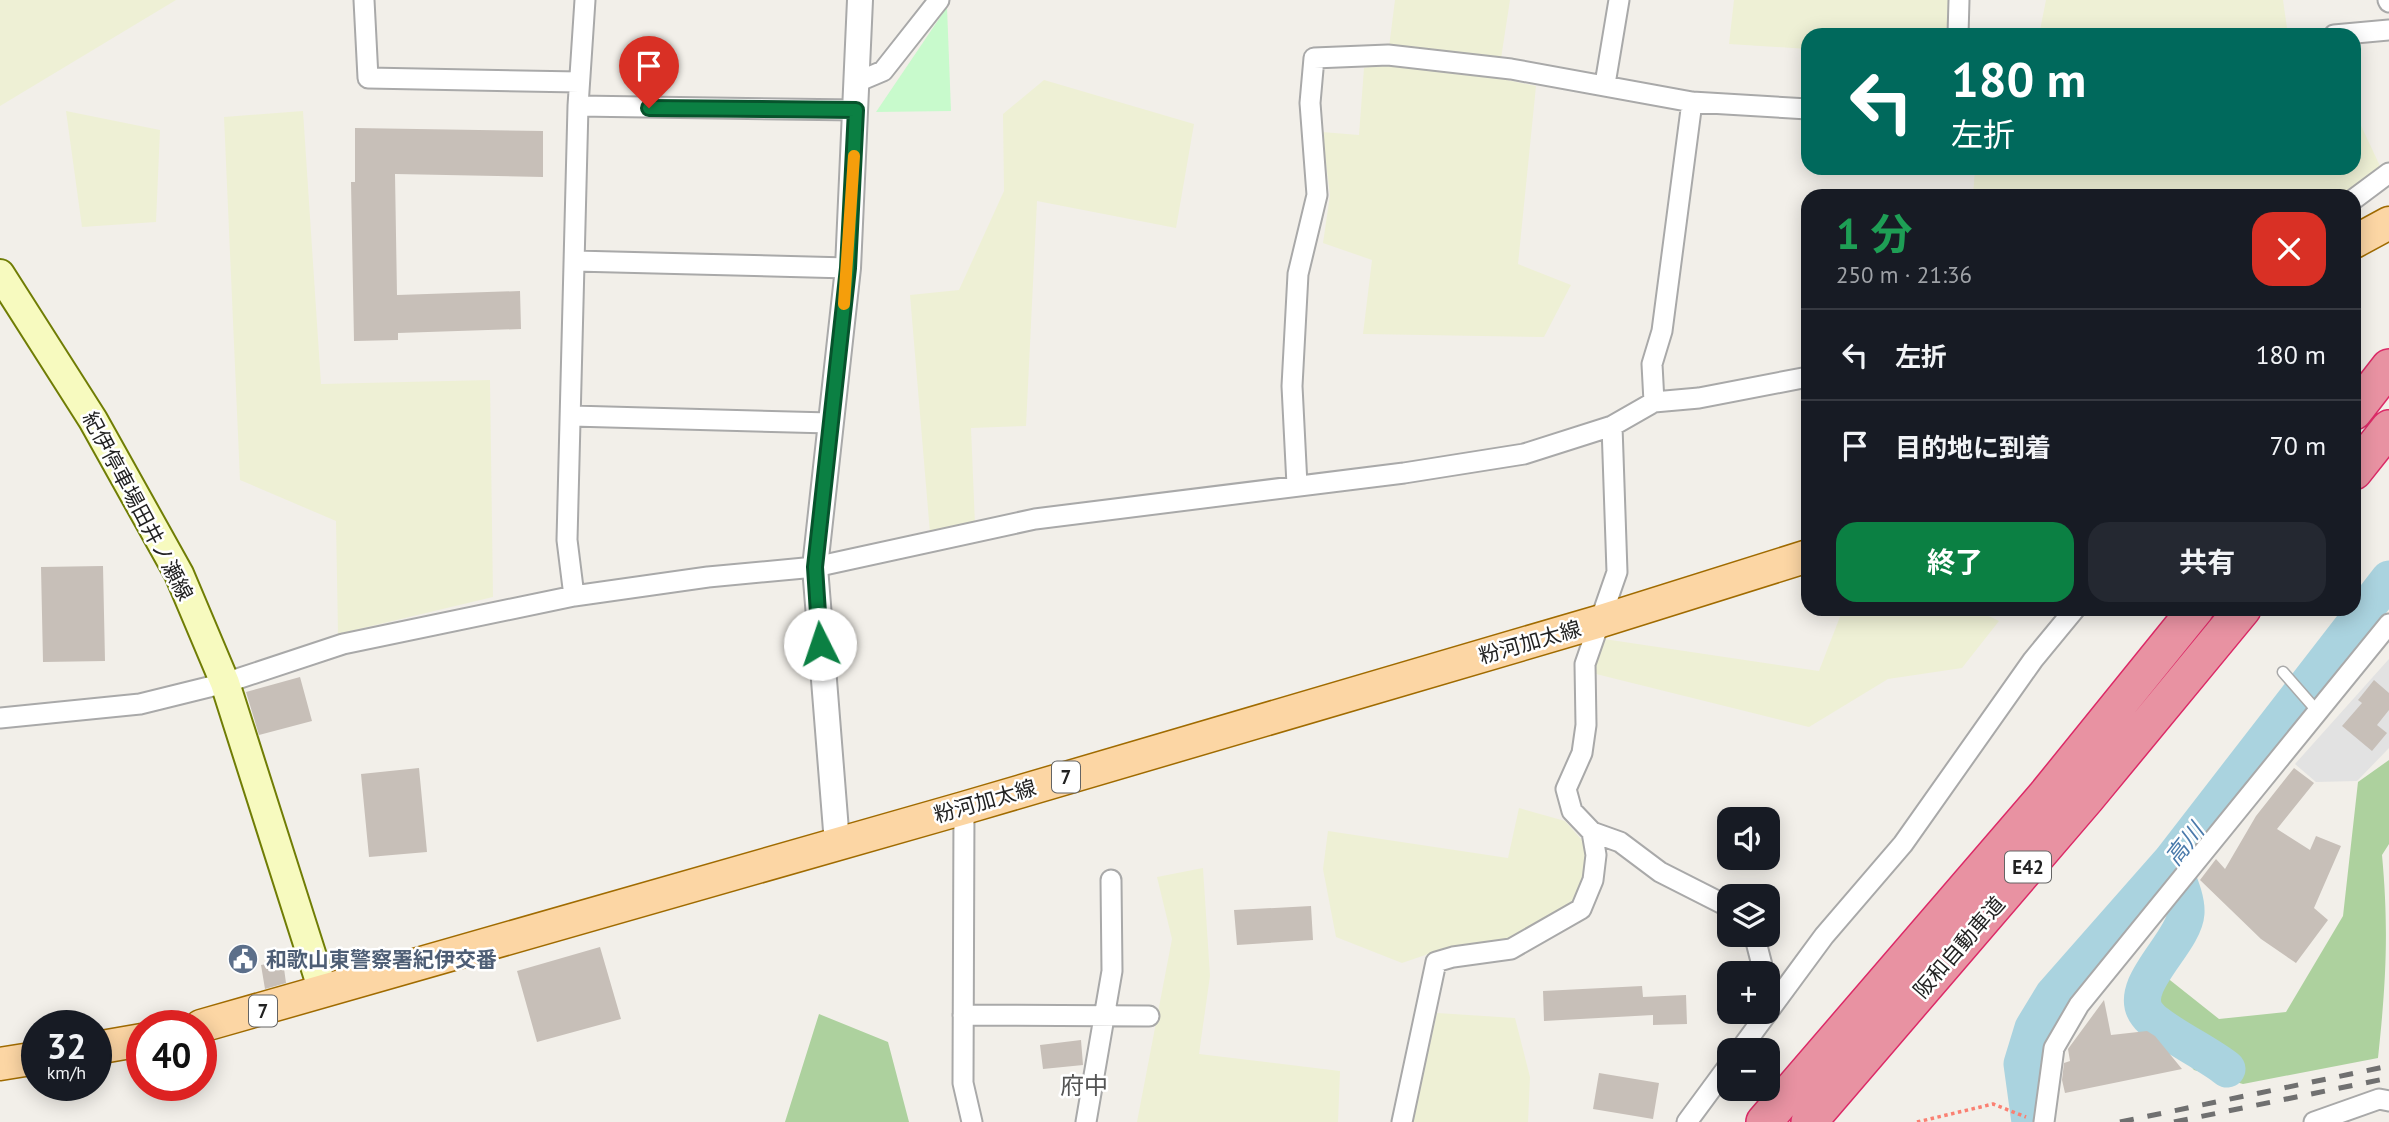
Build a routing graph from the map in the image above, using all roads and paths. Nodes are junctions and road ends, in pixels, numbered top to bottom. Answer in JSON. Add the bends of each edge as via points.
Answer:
{"nodes":[{"id":1,"x":364,"y":0,"type":"edge"},
{"id":2,"x":585,"y":0,"type":"edge"},
{"id":3,"x":860,"y":0,"type":"edge"},
{"id":4,"x":939,"y":0,"type":"edge"},
{"id":5,"x":1619,"y":0,"type":"edge"},
{"id":6,"x":1959,"y":0,"type":"edge"},
{"id":7,"x":1958,"y":28,"type":"edge"},
{"id":8,"x":2389,"y":30,"type":"edge"},
{"id":9,"x":2361,"y":33,"type":"edge"},
{"id":10,"x":579,"y":82,"type":"junction"},
{"id":11,"x":857,"y":82,"type":"junction"},
{"id":12,"x":1605,"y":84,"type":"junction"},
{"id":13,"x":1692,"y":103,"type":"junction"},
{"id":14,"x":578,"y":106,"type":"junction"},
{"id":15,"x":1801,"y":109,"type":"edge"},
{"id":16,"x":856,"y":110,"type":"junction"},
{"id":17,"x":2385,"y":184,"type":"edge"},
{"id":18,"x":2361,"y":196,"type":"edge"},
{"id":19,"x":2389,"y":223,"type":"edge"},
{"id":20,"x":2361,"y":243,"type":"edge"},
{"id":21,"x":575,"y":261,"type":"junction"},
{"id":22,"x":848,"y":268,"type":"junction"},
{"id":23,"x":0,"y":274,"type":"edge"},
{"id":24,"x":2389,"y":367,"type":"edge"},
{"id":25,"x":1801,"y":378,"type":"edge"},
{"id":26,"x":1654,"y":402,"type":"junction"},
{"id":27,"x":2361,"y":403,"type":"edge"},
{"id":28,"x":572,"y":416,"type":"junction"},
{"id":29,"x":830,"y":423,"type":"junction"},
{"id":30,"x":1612,"y":426,"type":"junction"},
{"id":31,"x":2389,"y":428,"type":"edge"},
{"id":32,"x":2361,"y":463,"type":"edge"},
{"id":33,"x":1297,"y":485,"type":"junction"},
{"id":34,"x":1801,"y":558,"type":"edge"},
{"id":35,"x":815,"y":567,"type":"junction"},
{"id":36,"x":574,"y":596,"type":"junction"},
{"id":37,"x":2069,"y":616,"type":"edge"},
{"id":38,"x":2190,"y":616,"type":"edge"},
{"id":39,"x":2237,"y":616,"type":"edge"},
{"id":40,"x":1601,"y":621,"type":"junction"},
{"id":41,"x":2389,"y":624,"type":"edge"},
{"id":42,"x":2283,"y":672,"type":"dead end"},
{"id":43,"x":225,"y":683,"type":"junction"},
{"id":44,"x":2315,"y":710,"type":"junction"},
{"id":45,"x":0,"y":718,"type":"edge"},
{"id":46,"x":964,"y":808,"type":"junction"},
{"id":47,"x":1592,"y":832,"type":"junction"},
{"id":48,"x":837,"y":843,"type":"junction"},
{"id":49,"x":1111,"y":880,"type":"dead end"},
{"id":50,"x":1717,"y":903,"type":"edge"},
{"id":51,"x":1780,"y":985,"type":"edge"},
{"id":52,"x":323,"y":991,"type":"junction"},
{"id":53,"x":963,"y":1015,"type":"junction"},
{"id":54,"x":1106,"y":1015,"type":"junction"},
{"id":55,"x":1149,"y":1016,"type":"dead end"},
{"id":56,"x":217,"y":1021,"type":"edge"},
{"id":57,"x":21,"y":1061,"type":"edge"},
{"id":58,"x":0,"y":1064,"type":"edge"},
{"id":59,"x":1717,"y":1081,"type":"edge"},
{"id":60,"x":2389,"y":1101,"type":"edge"},
{"id":61,"x":2037,"y":1120,"type":"edge"},
{"id":62,"x":972,"y":1122,"type":"edge"},
{"id":63,"x":1086,"y":1122,"type":"edge"},
{"id":64,"x":1402,"y":1122,"type":"edge"},
{"id":65,"x":1687,"y":1122,"type":"edge"},
{"id":66,"x":1764,"y":1122,"type":"edge"},
{"id":67,"x":1809,"y":1122,"type":"edge"},
{"id":68,"x":1917,"y":1122,"type":"edge"},
{"id":69,"x":2314,"y":1122,"type":"edge"}],
"edges":[{"from":1,"to":10,"type":"street","via":[[368,78]]},
{"from":2,"to":10,"type":"street"},
{"from":3,"to":11,"type":"street"},
{"from":4,"to":11,"type":"street","via":[[883,71]]},
{"from":5,"to":12,"type":"street"},
{"from":6,"to":7,"type":"street"},
{"from":8,"to":9,"type":"street"},
{"from":10,"to":14,"type":"street"},
{"from":11,"to":16,"type":"street"},
{"from":12,"to":13,"type":"street"},
{"from":12,"to":33,"type":"street","via":[[1388,55],[1314,58],[1310,103],[1317,195],[1298,274],[1292,386]]},
{"from":13,"to":15,"type":"street"},
{"from":13,"to":26,"type":"street","via":[[1662,331],[1652,364]]},
{"from":14,"to":16,"type":"street"},
{"from":14,"to":21,"type":"street"},
{"from":16,"to":22,"type":"street"},
{"from":17,"to":18,"type":"street"},
{"from":19,"to":20,"type":"main road"},
{"from":21,"to":22,"type":"street"},
{"from":21,"to":28,"type":"street"},
{"from":22,"to":29,"type":"street"},
{"from":23,"to":43,"type":"main road","name":"紀伊停車場田井ノ瀬線","via":[[93,420],[179,574]]},
{"from":24,"to":27,"type":"highway"},
{"from":25,"to":26,"type":"street"},
{"from":26,"to":30,"type":"street"},
{"from":28,"to":29,"type":"street"},
{"from":28,"to":36,"type":"street","via":[[567,540]]},
{"from":29,"to":35,"type":"street"},
{"from":30,"to":33,"type":"street","via":[[1524,454]]},
{"from":30,"to":40,"type":"street","via":[[1617,572]]},
{"from":31,"to":32,"type":"highway"},
{"from":33,"to":35,"type":"street","via":[[1035,519]]},
{"from":34,"to":40,"type":"main road","name":"粉河加太線","number":"7"},
{"from":35,"to":36,"type":"street"},
{"from":35,"to":48,"type":"street"},
{"from":36,"to":43,"type":"street","via":[[344,644]]},
{"from":37,"to":51,"type":"street","via":[[1903,845]]},
{"from":38,"to":66,"type":"highway","name":"阪和自動車道","number":"E42","via":[[2044,797]]},
{"from":39,"to":67,"type":"highway","name":"阪和自動車道","number":"E42"},
{"from":40,"to":46,"type":"main road","name":"粉河加太線","number":"7"},
{"from":40,"to":47,"type":"street","via":[[1585,664],[1582,753],[1566,789],[1572,811]]},
{"from":41,"to":44,"type":"street"},
{"from":42,"to":44,"type":"lane"},
{"from":43,"to":45,"type":"street","via":[[140,704]]},
{"from":43,"to":52,"type":"main road","name":"紀伊停車場田井ノ瀬線"},
{"from":44,"to":61,"type":"street","via":[[2079,1005],[2054,1048]]},
{"from":46,"to":48,"type":"main road","name":"粉河加太線","number":"7"},
{"from":46,"to":53,"type":"street"},
{"from":47,"to":50,"type":"street","via":[[1620,842],[1660,872]]},
{"from":47,"to":64,"type":"street","via":[[1596,855],[1593,880],[1581,909],[1511,949],[1436,962]]},
{"from":48,"to":52,"type":"main road","name":"粉河加太線","number":"7"},
{"from":49,"to":54,"type":"street","via":[[1112,971]]},
{"from":52,"to":56,"type":"main road","name":"粉河加太線","number":"7"},
{"from":53,"to":54,"type":"street"},
{"from":53,"to":62,"type":"street","via":[[963,1083]]},
{"from":54,"to":55,"type":"street"},
{"from":54,"to":63,"type":"street"},
{"from":57,"to":58,"type":"main road"},
{"from":59,"to":65,"type":"street"},
{"from":60,"to":69,"type":"street","via":[[2379,1099]]},
{"from":61,"to":68,"type":"path","via":[[1993,1104]]}]}
